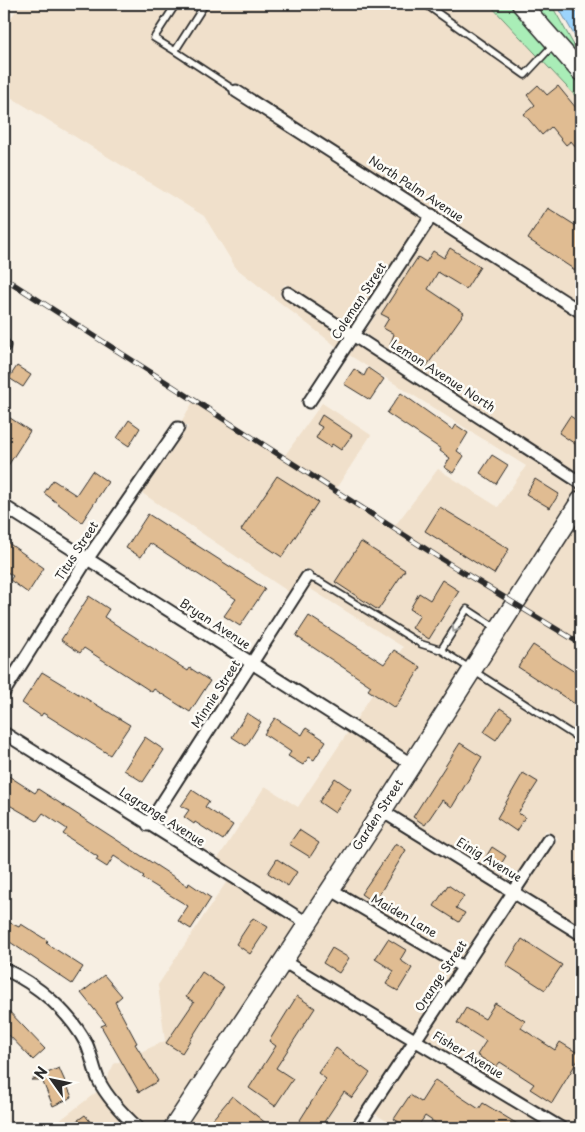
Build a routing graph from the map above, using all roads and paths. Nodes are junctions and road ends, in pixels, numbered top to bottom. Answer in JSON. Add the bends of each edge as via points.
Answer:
{"nodes":[{"id":1,"x":176,"y":4,"type":"edge"},
{"id":2,"x":205,"y":4,"type":"edge"},
{"id":3,"x":429,"y":4,"type":"edge"},
{"id":4,"x":521,"y":4,"type":"edge"},
{"id":5,"x":556,"y":42,"type":"junction"},
{"id":6,"x":174,"y":51,"type":"junction"},
{"id":7,"x":581,"y":72,"type":"edge"},
{"id":8,"x":236,"y":91,"type":"joint"},
{"id":9,"x":432,"y":215,"type":"junction"},
{"id":10,"x":288,"y":293,"type":"dead end"},
{"id":11,"x":581,"y":312,"type":"edge"},
{"id":12,"x":354,"y":335,"type":"junction"},
{"id":13,"x":309,"y":402,"type":"dead end"},
{"id":14,"x":178,"y":428,"type":"dead end"},
{"id":15,"x":581,"y":483,"type":"edge"},
{"id":16,"x":581,"y":500,"type":"edge"},
{"id":17,"x":4,"y":506,"type":"edge"},
{"id":18,"x":88,"y":558,"type":"junction"},
{"id":19,"x":307,"y":577,"type":"joint"},
{"id":20,"x":498,"y":629,"type":"junction"},
{"id":21,"x":441,"y":650,"type":"junction"},
{"id":22,"x":251,"y":664,"type":"junction"},
{"id":23,"x":472,"y":670,"type":"junction"},
{"id":24,"x":4,"y":692,"type":"edge"},
{"id":25,"x":4,"y":733,"type":"edge"},
{"id":26,"x":581,"y":740,"type":"edge"},
{"id":27,"x":411,"y":764,"type":"junction"},
{"id":28,"x":382,"y":811,"type":"junction"},
{"id":29,"x":148,"y":825,"type":"junction"},
{"id":30,"x":548,"y":840,"type":"dead end"},
{"id":31,"x":330,"y":889,"type":"junction"},
{"id":32,"x":515,"y":891,"type":"junction"},
{"id":33,"x":307,"y":922,"type":"junction"},
{"id":34,"x":581,"y":934,"type":"edge"},
{"id":35,"x":283,"y":961,"type":"junction"},
{"id":36,"x":464,"y":967,"type":"junction"},
{"id":37,"x":4,"y":969,"type":"edge"},
{"id":38,"x":415,"y":1039,"type":"junction"},
{"id":39,"x":138,"y":1128,"type":"edge"},
{"id":40,"x":173,"y":1128,"type":"edge"},
{"id":41,"x":357,"y":1128,"type":"edge"},
{"id":42,"x":562,"y":1128,"type":"edge"}],
"edges":[{"from":1,"to":6,"type":"lane","via":[[154,38]]},
{"from":2,"to":6,"type":"lane"},
{"from":3,"to":5,"type":"lane","via":[[525,75]]},
{"from":4,"to":5,"type":"main road"},
{"from":5,"to":7,"type":"main road"},
{"from":6,"to":8,"type":"lane"},
{"from":8,"to":9,"type":"street","name":"North Palm Avenue"},
{"from":9,"to":11,"type":"street","name":"North Palm Avenue"},
{"from":9,"to":12,"type":"street","name":"Coleman Street"},
{"from":10,"to":12,"type":"street","name":"Lemon Avenue North"},
{"from":12,"to":13,"type":"street","name":"Coleman Street"},
{"from":12,"to":15,"type":"street","name":"Lemon Avenue North"},
{"from":14,"to":18,"type":"street","name":"Titus Street"},
{"from":16,"to":20,"type":"main road","name":"Garden Street"},
{"from":17,"to":18,"type":"street","name":"Bryan Avenue"},
{"from":18,"to":22,"type":"street","name":"Bryan Avenue"},
{"from":18,"to":24,"type":"street","name":"Titus Street"},
{"from":19,"to":21,"type":"lane","via":[[319,581],[420,644]]},
{"from":19,"to":22,"type":"street","name":"Minnie Street"},
{"from":20,"to":21,"type":"lane","one_way":true,"via":[[467,609]]},
{"from":20,"to":23,"type":"main road","name":"Garden Street"},
{"from":21,"to":23,"type":"lane"},
{"from":22,"to":27,"type":"street","name":"Bryan Avenue"},
{"from":22,"to":29,"type":"street","name":"Minnie Street"},
{"from":23,"to":26,"type":"lane"},
{"from":23,"to":27,"type":"main road","name":"Garden Street"},
{"from":25,"to":29,"type":"street","name":"Lagrange Avenue"},
{"from":27,"to":28,"type":"main road","name":"Garden Street"},
{"from":28,"to":31,"type":"main road","name":"Garden Street"},
{"from":28,"to":32,"type":"street","name":"Einig Avenue"},
{"from":29,"to":33,"type":"street","name":"Lagrange Avenue"},
{"from":30,"to":32,"type":"street","name":"Orange Street"},
{"from":31,"to":33,"type":"main road","name":"Garden Street"},
{"from":31,"to":36,"type":"street","name":"Maiden Lane"},
{"from":32,"to":34,"type":"street","name":"Einig Avenue"},
{"from":32,"to":36,"type":"street","name":"Orange Street"},
{"from":33,"to":35,"type":"main road","name":"Garden Street"},
{"from":35,"to":38,"type":"street","name":"Fisher Avenue"},
{"from":35,"to":40,"type":"main road","name":"Garden Street"},
{"from":36,"to":38,"type":"street","name":"Orange Street"},
{"from":37,"to":39,"type":"street","via":[[42,992],[62,1009],[86,1045],[100,1082],[122,1113]]},
{"from":38,"to":41,"type":"street","name":"Orange Street"},
{"from":38,"to":42,"type":"street","name":"Fisher Avenue"}]}
